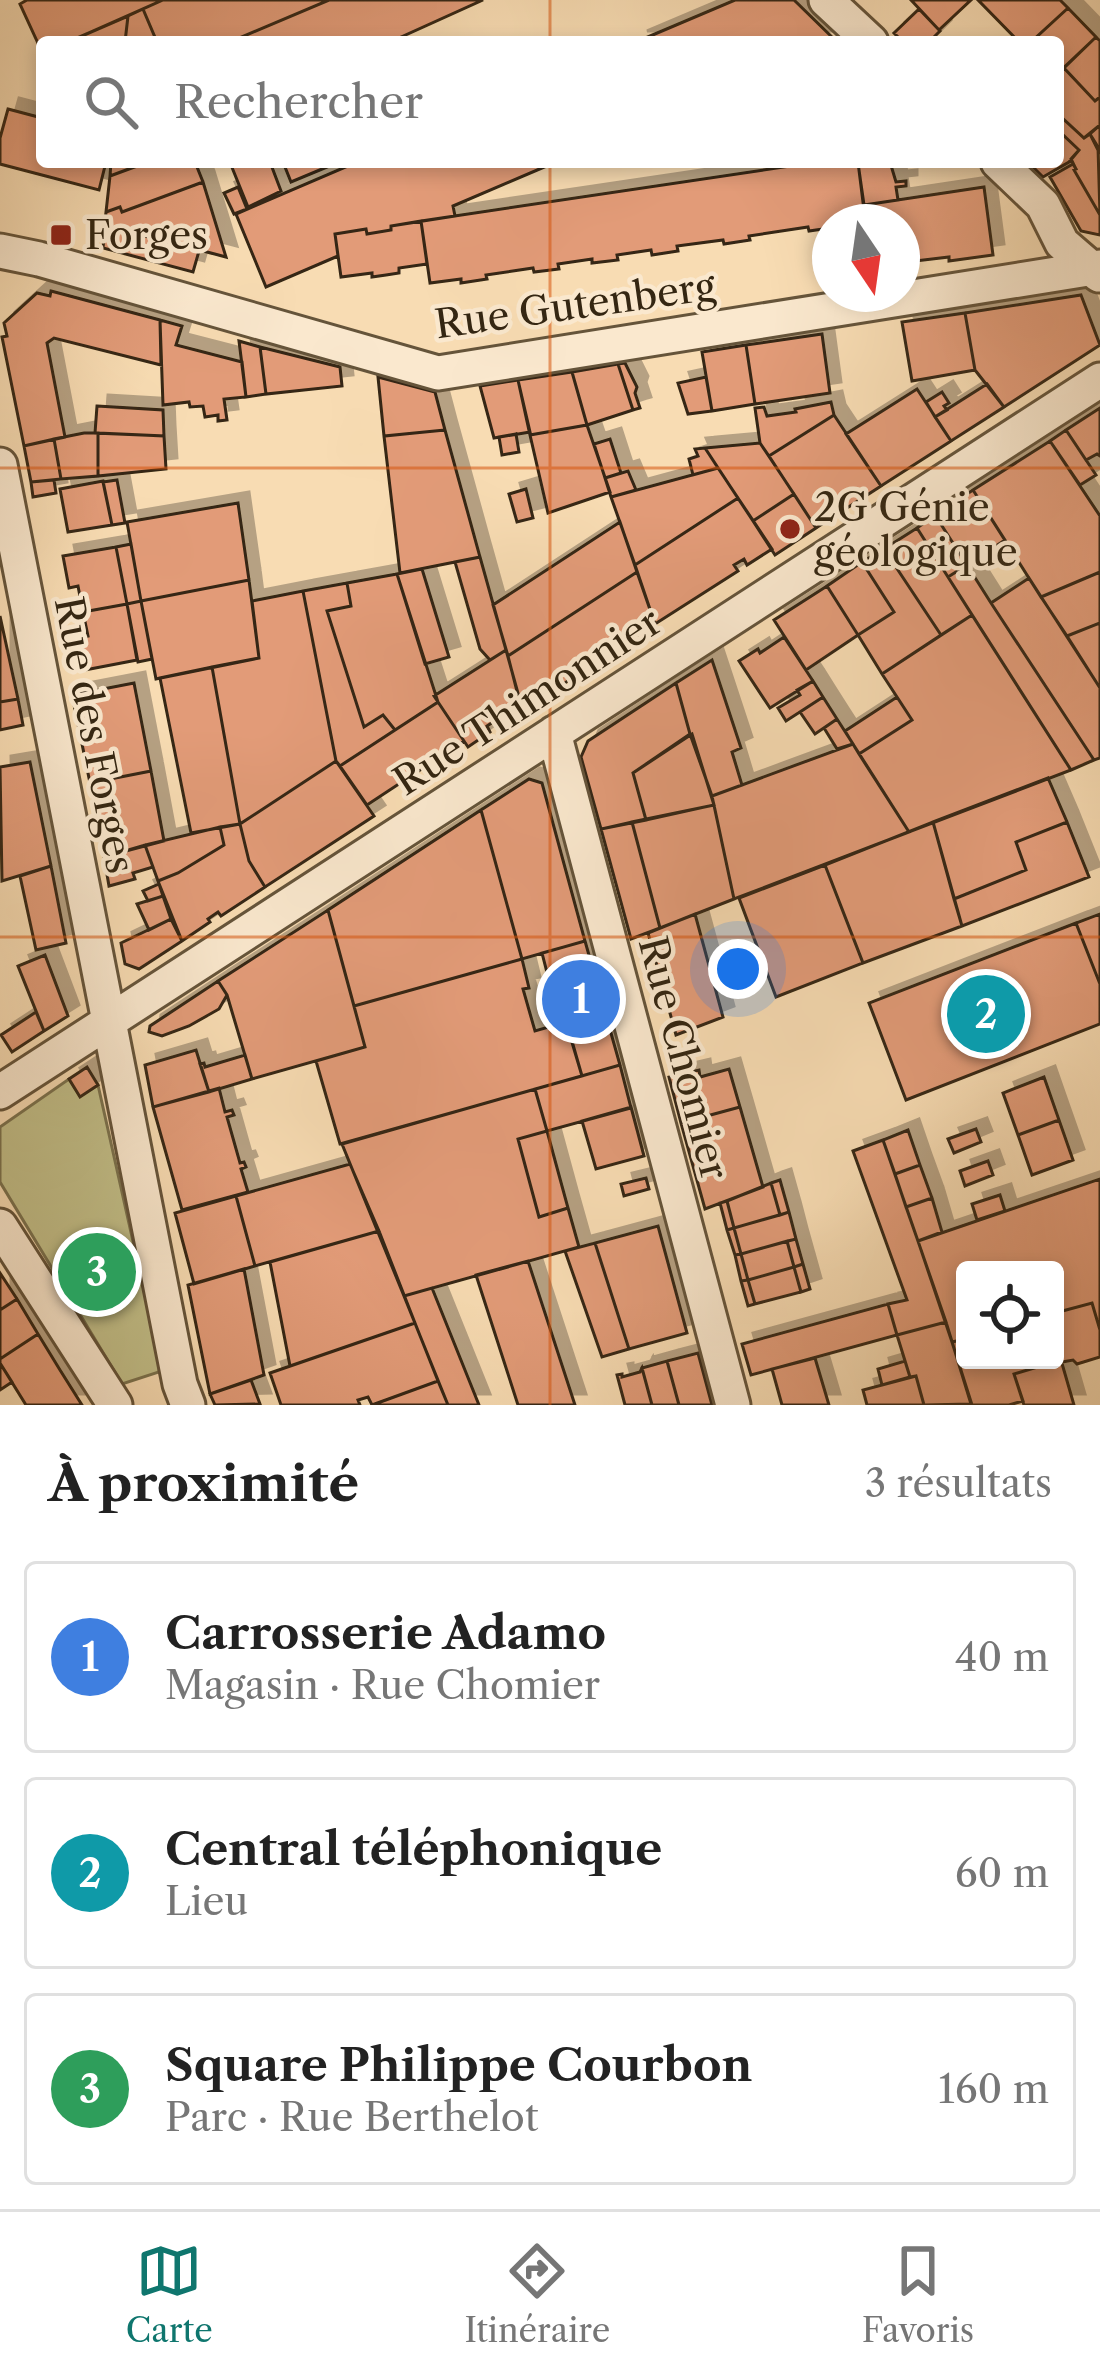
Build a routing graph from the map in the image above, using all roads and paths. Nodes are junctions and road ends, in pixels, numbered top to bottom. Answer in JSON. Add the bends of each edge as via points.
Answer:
{"nodes":[{"id":1,"x":826,"y":0,"type":"edge"},
{"id":2,"x":865,"y":36,"type":"edge"},
{"id":3,"x":1004,"y":168,"type":"edge"},
{"id":4,"x":0,"y":251,"type":"edge"},
{"id":5,"x":1097,"y":270,"type":"edge"},
{"id":6,"x":1100,"y":380,"type":"edge"},
{"id":7,"x":0,"y":465,"type":"edge"},
{"id":8,"x":554,"y":734,"type":"junction"},
{"id":9,"x":108,"y":1022,"type":"junction"},
{"id":10,"x":0,"y":1092,"type":"edge"},
{"id":11,"x":0,"y":1226,"type":"edge"},
{"id":12,"x":116,"y":1405,"type":"edge"},
{"id":13,"x":188,"y":1405,"type":"edge"},
{"id":14,"x":733,"y":1405,"type":"edge"}],
"edges":[{"from":1,"to":2,"type":"street"},
{"from":3,"to":5,"type":"street","via":[[1043,205],[1063,243]]},
{"from":4,"to":5,"type":"street","name":"Rue Gutenberg","via":[[438,373]]},
{"from":6,"to":8,"type":"street","name":"Rue Thimonnier"},
{"from":7,"to":9,"type":"street","name":"Rue des Forges"},
{"from":8,"to":9,"type":"street","name":"Rue Thimonnier"},
{"from":8,"to":14,"type":"street","name":"Rue Chomier"},
{"from":9,"to":10,"type":"street","name":"Rue Thimonnier"},
{"from":9,"to":13,"type":"street","name":"Rue des Forges"},
{"from":11,"to":12,"type":"street"}]}
